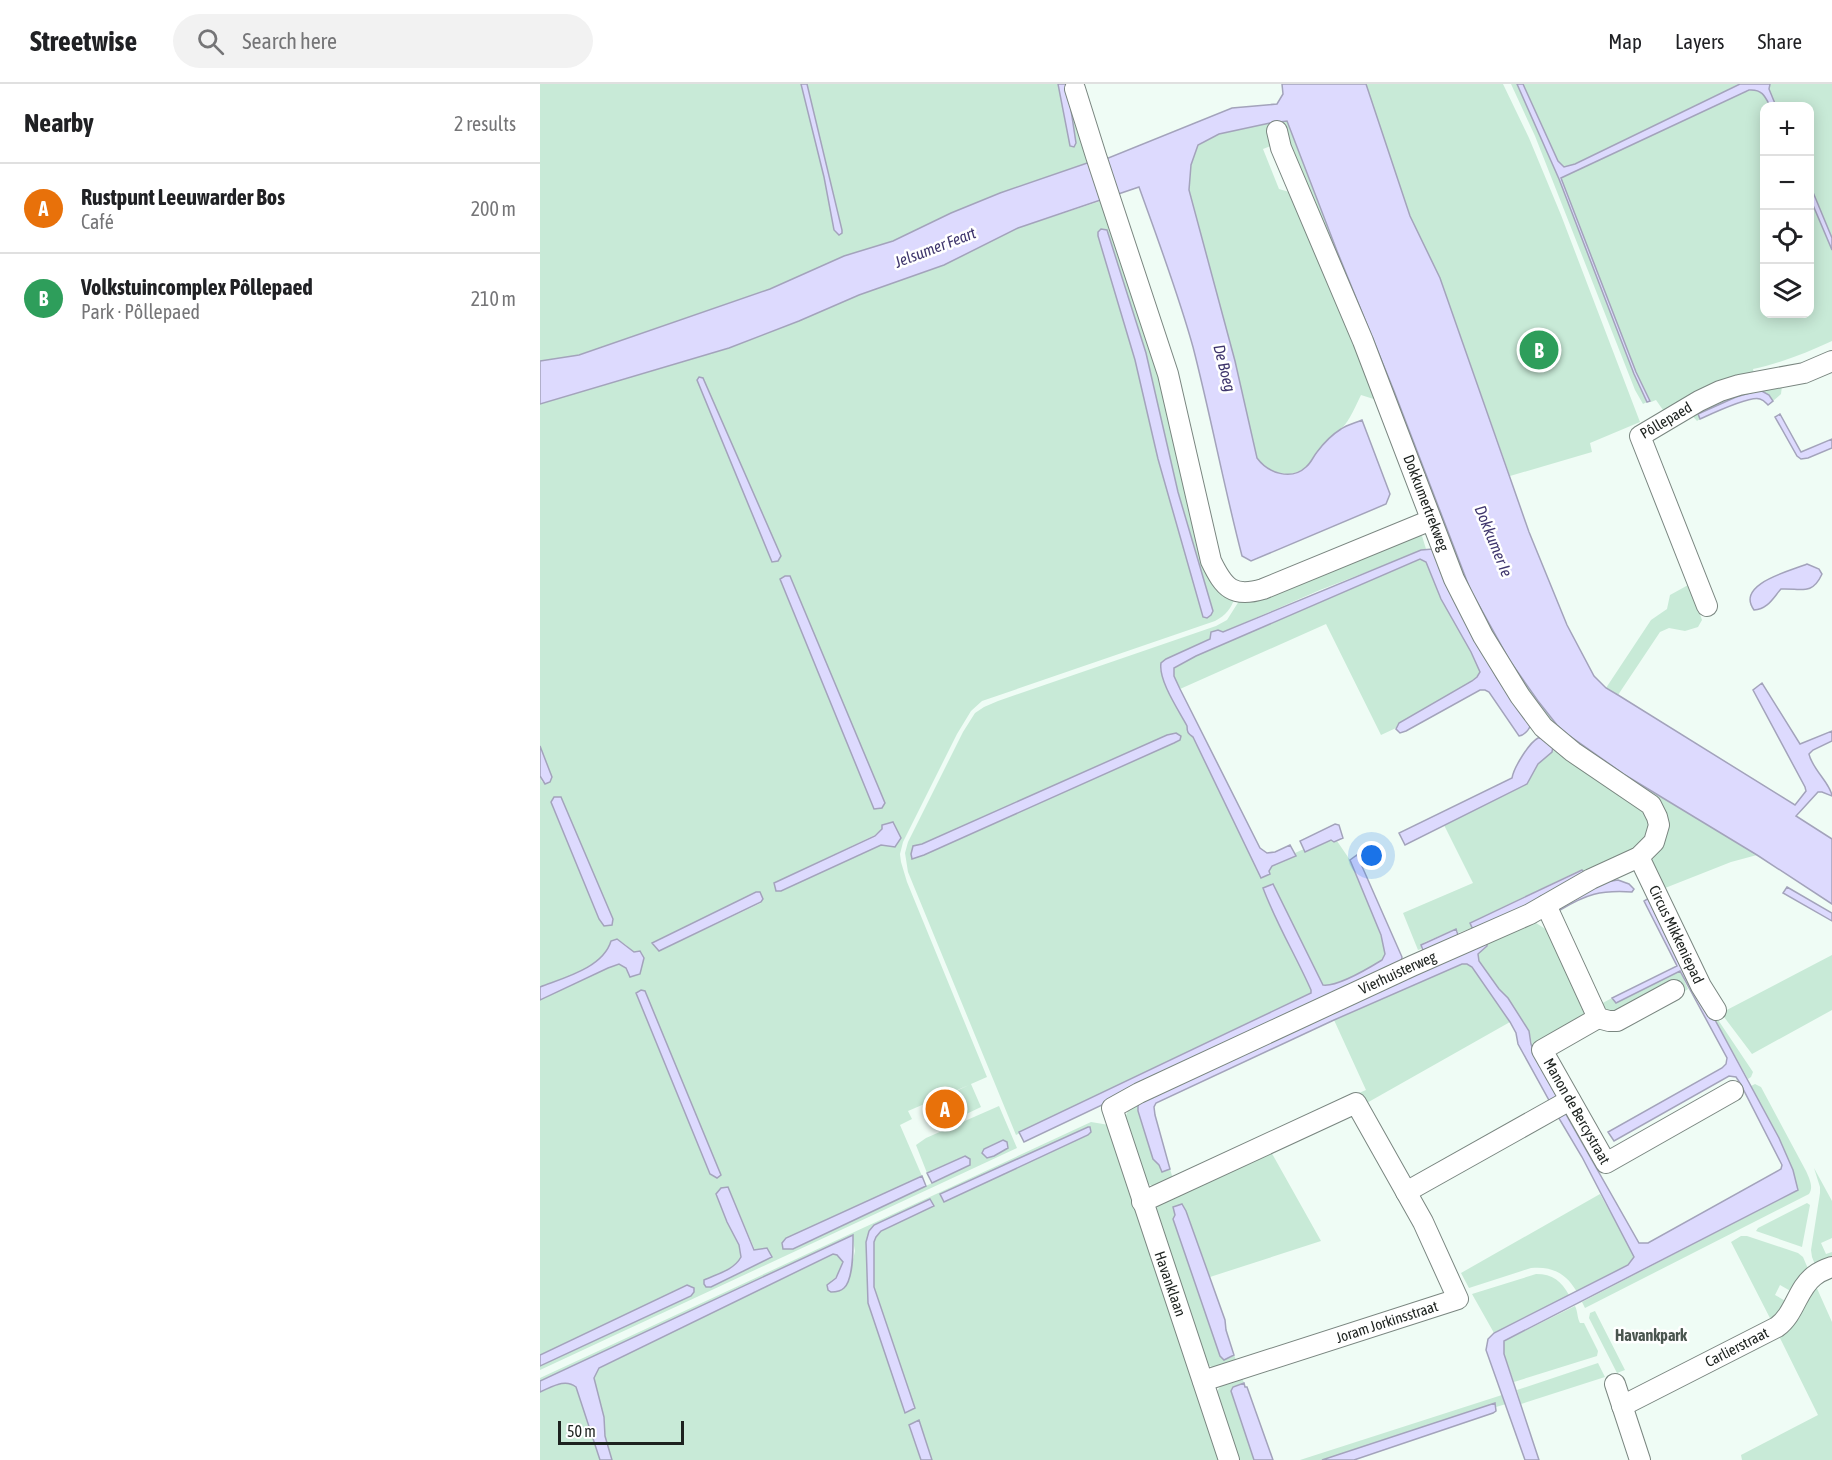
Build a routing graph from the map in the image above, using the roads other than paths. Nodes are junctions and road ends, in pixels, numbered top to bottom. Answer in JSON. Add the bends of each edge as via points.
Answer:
{"nodes":[{"id":1,"x":1075,"y":89,"type":"dead end"},
{"id":2,"x":1277,"y":131,"type":"dead end"},
{"id":3,"x":1832,"y":361,"type":"edge"},
{"id":4,"x":1431,"y":520,"type":"junction"},
{"id":5,"x":1707,"y":606,"type":"dead end"},
{"id":6,"x":1658,"y":817,"type":"joint"},
{"id":7,"x":1639,"y":857,"type":"junction"},
{"id":8,"x":1546,"y":905,"type":"junction"},
{"id":9,"x":1674,"y":990,"type":"dead end"},
{"id":10,"x":1716,"y":1010,"type":"dead end"},
{"id":11,"x":1598,"y":1018,"type":"junction"},
{"id":12,"x":1733,"y":1091,"type":"dead end"},
{"id":13,"x":1570,"y":1100,"type":"junction"},
{"id":14,"x":1112,"y":1108,"type":"joint"},
{"id":15,"x":1406,"y":1192,"type":"junction"},
{"id":16,"x":1142,"y":1202,"type":"junction"},
{"id":17,"x":1832,"y":1267,"type":"edge"},
{"id":18,"x":1203,"y":1381,"type":"junction"},
{"id":19,"x":1615,"y":1384,"type":"dead end"},
{"id":20,"x":1622,"y":1406,"type":"junction"},
{"id":21,"x":1229,"y":1460,"type":"edge"},
{"id":22,"x":1640,"y":1460,"type":"edge"}],
"edges":[{"from":1,"to":4,"type":"street","via":[[1168,374],[1211,561],[1222,582],[1239,593],[1251,593]]},
{"from":2,"to":4,"type":"street","name":"Dokkumertrekweg"},
{"from":3,"to":5,"type":"street","name":"Pôllepaed","via":[[1804,373],[1720,391],[1640,436]]},
{"from":4,"to":6,"type":"street","name":"Dokkumertrekweg","via":[[1467,607],[1536,720],[1573,752],[1645,800]]},
{"from":6,"to":7,"type":"street","name":"Vierhuisterweg","via":[[1658,834]]},
{"from":7,"to":8,"type":"street","name":"Vierhuisterweg"},
{"from":7,"to":10,"type":"street","name":"Circus Mikkeniepad"},
{"from":8,"to":11,"type":"street"},
{"from":8,"to":14,"type":"street","name":"Vierhuisterweg"},
{"from":9,"to":11,"type":"street","name":"Manon de Bercystraat","via":[[1617,1021]]},
{"from":11,"to":13,"type":"street","name":"Manon de Bercystraat","via":[[1542,1050]]},
{"from":12,"to":13,"type":"street","name":"Manon de Bercystraat","via":[[1606,1163]]},
{"from":13,"to":15,"type":"street"},
{"from":14,"to":16,"type":"street","name":"Havanklaan"},
{"from":15,"to":16,"type":"street","name":"Joram Jorkinsstraat","via":[[1356,1103]]},
{"from":15,"to":18,"type":"street","name":"Joram Jorkinsstraat","via":[[1458,1299]]},
{"from":16,"to":18,"type":"street","name":"Havanklaan"},
{"from":17,"to":20,"type":"street","name":"Carlierstraat","via":[[1810,1280],[1789,1316],[1777,1327]]},
{"from":18,"to":21,"type":"street","name":"Havanklaan"},
{"from":19,"to":20,"type":"street"},
{"from":20,"to":22,"type":"street"}]}
